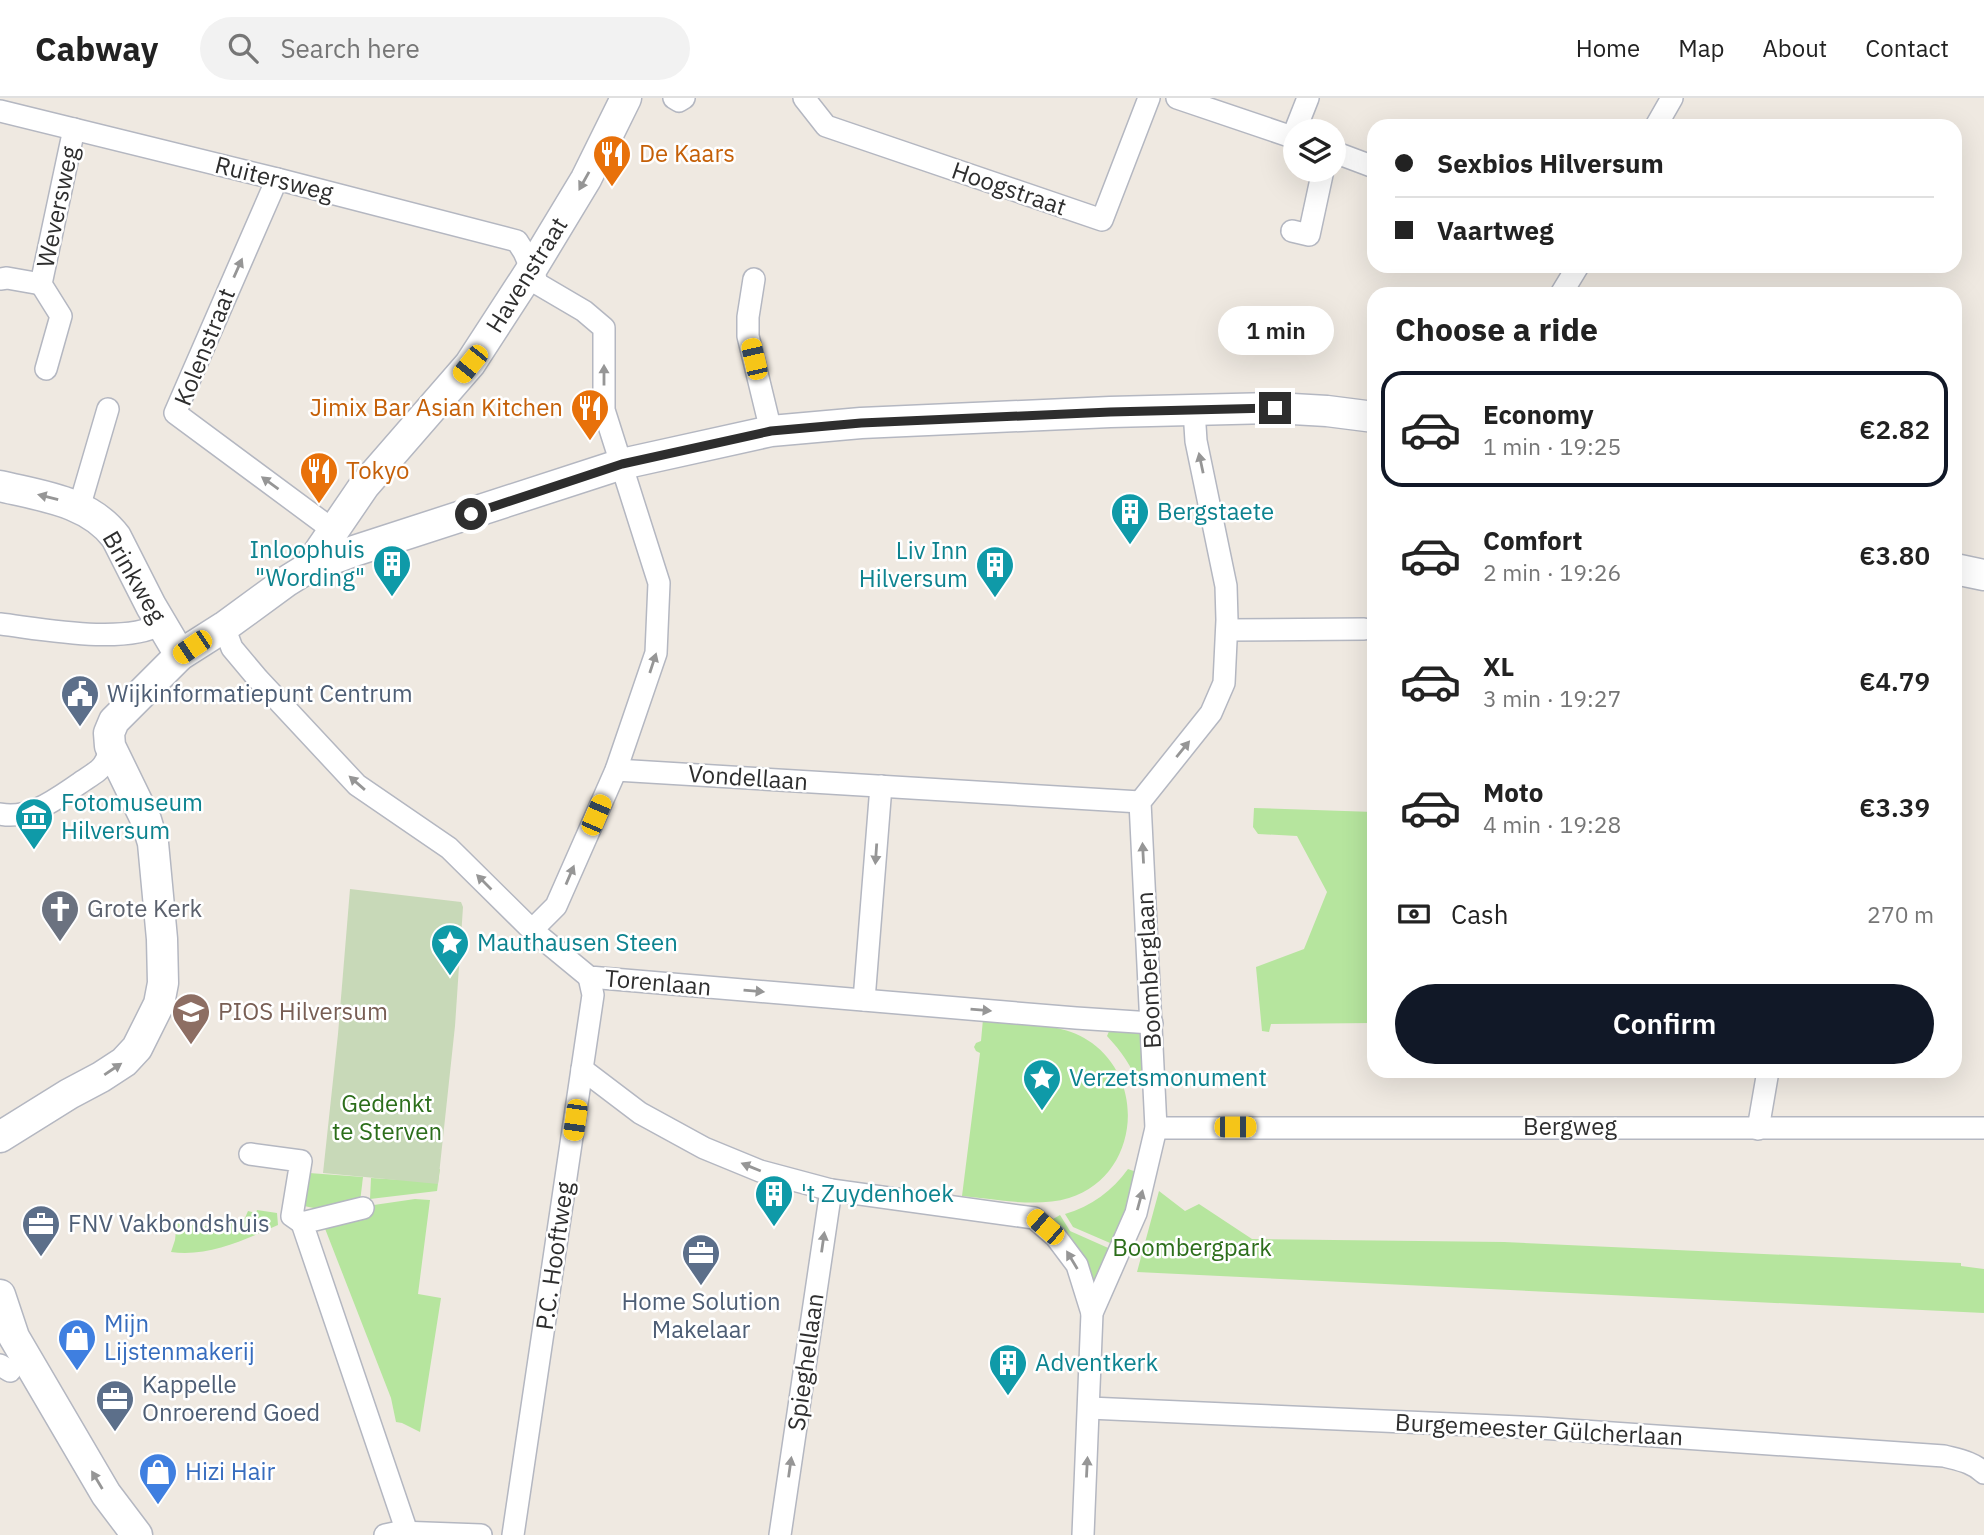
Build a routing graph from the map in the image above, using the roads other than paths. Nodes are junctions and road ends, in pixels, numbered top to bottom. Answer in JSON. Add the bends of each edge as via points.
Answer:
{"nodes":[{"id":1,"x":626,"y":98,"type":"edge"},
{"id":2,"x":674,"y":98,"type":"edge"},
{"id":3,"x":684,"y":98,"type":"edge"},
{"id":4,"x":804,"y":98,"type":"edge"},
{"id":5,"x":1149,"y":98,"type":"edge"},
{"id":6,"x":1177,"y":98,"type":"edge"},
{"id":7,"x":1308,"y":98,"type":"edge"},
{"id":8,"x":1672,"y":98,"type":"edge"},
{"id":9,"x":12,"y":108,"type":"edge"},
{"id":10,"x":1301,"y":119,"type":"edge"},
{"id":11,"x":1661,"y":119,"type":"edge"},
{"id":12,"x":74,"y":129,"type":"junction"},
{"id":13,"x":1283,"y":131,"type":"edge"},
{"id":14,"x":1346,"y":156,"type":"edge"},
{"id":15,"x":1367,"y":164,"type":"edge"},
{"id":16,"x":277,"y":179,"type":"junction"},
{"id":17,"x":1321,"y":182,"type":"edge"},
{"id":18,"x":1292,"y":231,"type":"dead end"},
{"id":19,"x":534,"y":275,"type":"junction"},
{"id":20,"x":0,"y":279,"type":"edge"},
{"id":21,"x":754,"y":279,"type":"dead end"},
{"id":22,"x":41,"y":284,"type":"junction"},
{"id":23,"x":46,"y":369,"type":"dead end"},
{"id":24,"x":108,"y":409,"type":"dead end"},
{"id":25,"x":1194,"y":410,"type":"junction"},
{"id":26,"x":1367,"y":415,"type":"edge"},
{"id":27,"x":771,"y":431,"type":"junction"},
{"id":28,"x":622,"y":464,"type":"junction"},
{"id":29,"x":0,"y":486,"type":"edge"},
{"id":30,"x":353,"y":503,"type":"junction"},
{"id":31,"x":79,"y":508,"type":"junction"},
{"id":32,"x":329,"y":527,"type":"junction"},
{"id":33,"x":368,"y":547,"type":"junction"},
{"id":34,"x":308,"y":568,"type":"junction"},
{"id":35,"x":1962,"y":570,"type":"edge"},
{"id":36,"x":1984,"y":575,"type":"edge"},
{"id":37,"x":0,"y":624,"type":"edge"},
{"id":38,"x":162,"y":624,"type":"junction"},
{"id":39,"x":224,"y":627,"type":"junction"},
{"id":40,"x":1364,"y":629,"type":"dead end"},
{"id":41,"x":1227,"y":630,"type":"junction"},
{"id":42,"x":180,"y":655,"type":"junction"},
{"id":43,"x":110,"y":747,"type":"junction"},
{"id":44,"x":615,"y":770,"type":"junction"},
{"id":45,"x":881,"y":786,"type":"junction"},
{"id":46,"x":1140,"y":802,"type":"junction"},
{"id":47,"x":3,"y":819,"type":"edge"},
{"id":48,"x":532,"y":930,"type":"junction"},
{"id":49,"x":589,"y":977,"type":"junction"},
{"id":50,"x":864,"y":1000,"type":"junction"},
{"id":51,"x":1152,"y":1023,"type":"junction"},
{"id":52,"x":582,"y":1069,"type":"junction"},
{"id":53,"x":1767,"y":1078,"type":"edge"},
{"id":54,"x":1156,"y":1128,"type":"junction"},
{"id":55,"x":1984,"y":1128,"type":"edge"},
{"id":56,"x":1758,"y":1129,"type":"junction"},
{"id":57,"x":0,"y":1137,"type":"edge"},
{"id":58,"x":250,"y":1154,"type":"dead end"},
{"id":59,"x":831,"y":1190,"type":"junction"},
{"id":60,"x":363,"y":1208,"type":"dead end"},
{"id":61,"x":302,"y":1223,"type":"junction"},
{"id":62,"x":0,"y":1295,"type":"edge"},
{"id":63,"x":1091,"y":1313,"type":"junction"},
{"id":64,"x":1089,"y":1408,"type":"junction"},
{"id":65,"x":1984,"y":1473,"type":"edge"},
{"id":66,"x":407,"y":1532,"type":"junction"},
{"id":67,"x":136,"y":1535,"type":"edge"},
{"id":68,"x":385,"y":1535,"type":"edge"},
{"id":69,"x":481,"y":1535,"type":"edge"},
{"id":70,"x":513,"y":1535,"type":"edge"},
{"id":71,"x":780,"y":1535,"type":"edge"},
{"id":72,"x":1083,"y":1535,"type":"edge"}],
"edges":[{"from":1,"to":19,"type":"street","name":"Havenstraat","one_way":true},
{"from":2,"to":3,"type":"street"},
{"from":4,"to":5,"type":"street","name":"Hoogstraat","via":[[826,126],[1102,220]]},
{"from":6,"to":13,"type":"street"},
{"from":7,"to":10,"type":"street"},
{"from":8,"to":11,"type":"street"},
{"from":9,"to":12,"type":"street","name":"Ruitersweg"},
{"from":12,"to":16,"type":"street","name":"Ruitersweg"},
{"from":12,"to":22,"type":"street","name":"Weversweg"},
{"from":14,"to":15,"type":"street"},
{"from":16,"to":19,"type":"street","name":"Ruitersweg","via":[[517,241]]},
{"from":32,"to":16,"type":"street","name":"Kolenstraat","one_way":true,"via":[[175,413]]},
{"from":17,"to":18,"type":"street","via":[[1310,234]]},
{"from":28,"to":19,"type":"street","one_way":true,"via":[[604,410],[604,328],[538,284]]},
{"from":19,"to":30,"type":"street","name":"Havenstraat","via":[[470,364]]},
{"from":20,"to":22,"type":"street","name":"Weversweg"},
{"from":21,"to":27,"type":"street","via":[[748,337]]},
{"from":22,"to":23,"type":"street","name":"Weversweg","via":[[61,316]]},
{"from":24,"to":31,"type":"street"},
{"from":25,"to":26,"type":"street","via":[[1275,408]]},
{"from":25,"to":27,"type":"street","via":[[874,422]]},
{"from":41,"to":25,"type":"street","one_way":true,"via":[[1226,586],[1196,441]]},
{"from":27,"to":28,"type":"street"},
{"from":28,"to":33,"type":"street"},
{"from":44,"to":28,"type":"street","one_way":true,"via":[[656,653],[659,583]]},
{"from":31,"to":29,"type":"street","name":"Brinkweg","one_way":true},
{"from":30,"to":32,"type":"street","name":"Havenstraat"},
{"from":30,"to":33,"type":"street"},
{"from":31,"to":38,"type":"street","name":"Brinkweg","via":[[109,527]]},
{"from":32,"to":34,"type":"street","name":"Havenstraat"},
{"from":33,"to":34,"type":"street"},
{"from":34,"to":39,"type":"street"},
{"from":35,"to":36,"type":"street"},
{"from":37,"to":38,"type":"street","via":[[77,634],[129,632]]},
{"from":38,"to":42,"type":"street","name":"Brinkweg"},
{"from":39,"to":42,"type":"street"},
{"from":48,"to":39,"type":"street","name":"Torenlaan","one_way":true,"via":[[449,848],[358,785],[258,679],[232,648]]},
{"from":40,"to":41,"type":"street"},
{"from":46,"to":41,"type":"street","one_way":true,"via":[[1211,713],[1224,683]]},
{"from":42,"to":43,"type":"street","via":[[118,716],[109,733]]},
{"from":43,"to":47,"type":"street","via":[[105,764],[84,780],[34,811]]},
{"from":57,"to":43,"type":"street","one_way":true,"via":[[124,1062],[137,1048],[159,1004],[162,939],[153,842]]},
{"from":44,"to":45,"type":"street","name":"Vondellaan"},
{"from":48,"to":44,"type":"street","one_way":true,"via":[[556,906]]},
{"from":45,"to":46,"type":"street","name":"Vondellaan"},
{"from":45,"to":50,"type":"street","one_way":true},
{"from":51,"to":46,"type":"street","name":"Boomberglaan","one_way":true},
{"from":48,"to":49,"type":"street","name":"Torenlaan"},
{"from":49,"to":50,"type":"street","name":"Torenlaan","one_way":true},
{"from":49,"to":52,"type":"street","name":"P.C. Hooftweg","via":[[593,995]]},
{"from":50,"to":51,"type":"street","name":"Torenlaan","one_way":true},
{"from":51,"to":54,"type":"street","name":"Boomberglaan"},
{"from":59,"to":52,"type":"street","one_way":true,"via":[[760,1171],[704,1148],[640,1113]]},
{"from":52,"to":70,"type":"street","name":"P.C. Hooftweg"},
{"from":53,"to":56,"type":"street"},
{"from":54,"to":56,"type":"street","name":"Bergweg"},
{"from":63,"to":54,"type":"street","name":"Boomberglaan","one_way":true,"via":[[1136,1213]]},
{"from":55,"to":56,"type":"street","name":"Bergweg"},
{"from":58,"to":61,"type":"street","via":[[300,1161],[292,1216]]},
{"from":63,"to":59,"type":"street","one_way":true,"via":[[1077,1265],[1034,1218]]},
{"from":71,"to":59,"type":"street","name":"Spieghellaan","one_way":true},
{"from":60,"to":61,"type":"street"},
{"from":61,"to":66,"type":"street"},
{"from":67,"to":62,"type":"street","one_way":true,"via":[[106,1494],[14,1337]]},
{"from":63,"to":64,"type":"street","name":"Boomberglaan"},
{"from":64,"to":65,"type":"street","name":"Burgemeester Gülcherlaan","via":[[1540,1428],[1930,1455],[1964,1461]]},
{"from":72,"to":64,"type":"street","name":"Boomberglaan","one_way":true},
{"from":66,"to":68,"type":"street"},
{"from":66,"to":69,"type":"street"}]}
